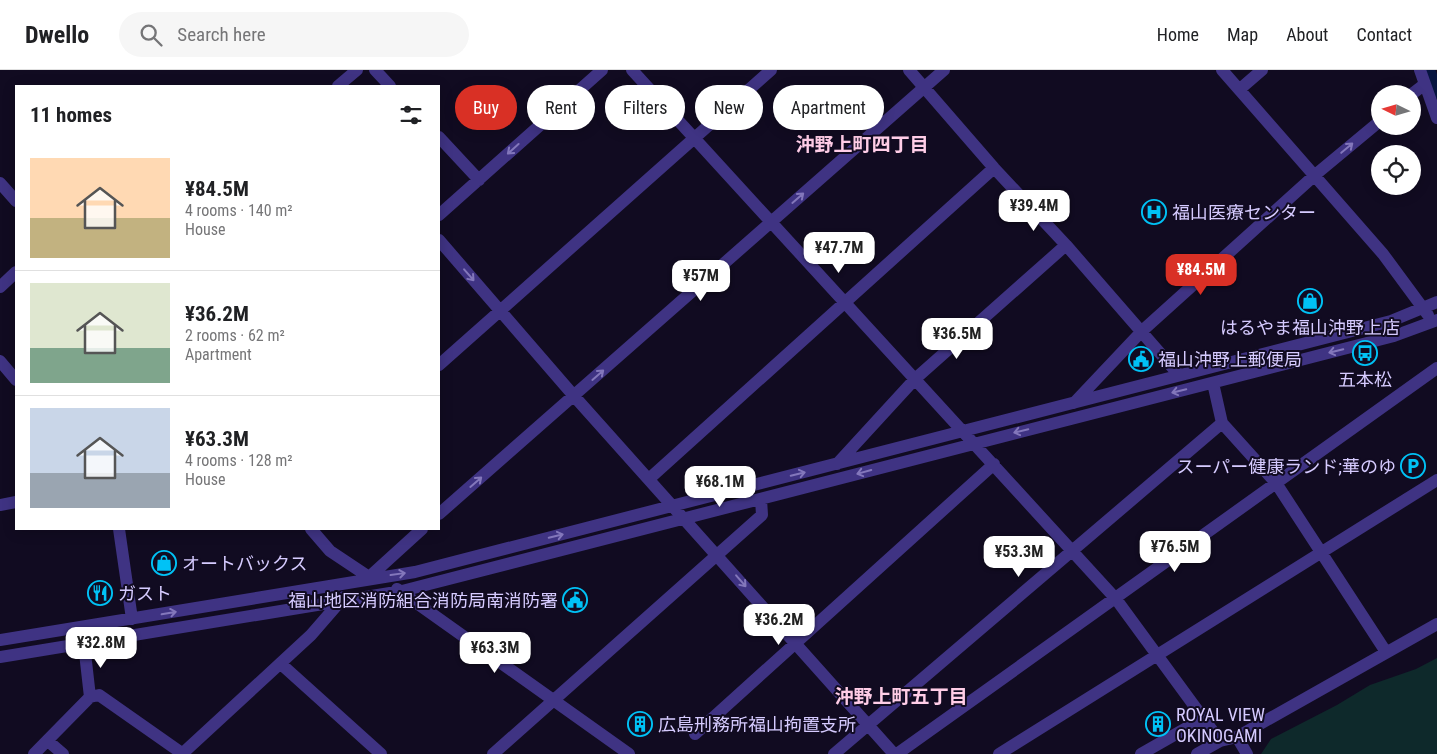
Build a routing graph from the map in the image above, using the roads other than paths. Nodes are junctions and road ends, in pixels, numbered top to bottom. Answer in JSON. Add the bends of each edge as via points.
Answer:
{"nodes":[{"id":1,"x":357,"y":70,"type":"edge"},
{"id":2,"x":375,"y":70,"type":"edge"},
{"id":3,"x":602,"y":70,"type":"edge"},
{"id":4,"x":632,"y":70,"type":"edge"},
{"id":5,"x":771,"y":70,"type":"edge"},
{"id":6,"x":909,"y":70,"type":"edge"},
{"id":7,"x":944,"y":70,"type":"edge"},
{"id":8,"x":1222,"y":70,"type":"edge"},
{"id":9,"x":1262,"y":70,"type":"edge"},
{"id":10,"x":1420,"y":70,"type":"edge"},
{"id":11,"x":1425,"y":84,"type":"junction"},
{"id":12,"x":339,"y":85,"type":"edge"},
{"id":13,"x":389,"y":85,"type":"edge"},
{"id":14,"x":925,"y":87,"type":"junction"},
{"id":15,"x":1421,"y":87,"type":"edge"},
{"id":16,"x":1240,"y":89,"type":"junction"},
{"id":17,"x":1436,"y":112,"type":"edge"},
{"id":18,"x":1371,"y":128,"type":"edge"},
{"id":19,"x":440,"y":138,"type":"edge"},
{"id":20,"x":695,"y":138,"type":"junction"},
{"id":21,"x":994,"y":168,"type":"junction"},
{"id":22,"x":1314,"y":175,"type":"junction"},
{"id":23,"x":479,"y":180,"type":"junction"},
{"id":24,"x":0,"y":183,"type":"edge"},
{"id":25,"x":15,"y":199,"type":"edge"},
{"id":26,"x":440,"y":213,"type":"edge"},
{"id":27,"x":771,"y":222,"type":"junction"},
{"id":28,"x":440,"y":241,"type":"edge"},
{"id":29,"x":1066,"y":246,"type":"junction"},
{"id":30,"x":15,"y":273,"type":"edge"},
{"id":31,"x":0,"y":287,"type":"edge"},
{"id":32,"x":846,"y":302,"type":"junction"},
{"id":33,"x":1437,"y":302,"type":"edge"},
{"id":34,"x":1423,"y":308,"type":"junction"},
{"id":35,"x":500,"y":310,"type":"junction"},
{"id":36,"x":1436,"y":323,"type":"edge"},
{"id":37,"x":1142,"y":331,"type":"junction"},
{"id":38,"x":0,"y":361,"type":"edge"},
{"id":39,"x":440,"y":364,"type":"edge"},
{"id":40,"x":1437,"y":368,"type":"edge"},
{"id":41,"x":1179,"y":375,"type":"junction"},
{"id":42,"x":15,"y":379,"type":"edge"},
{"id":43,"x":915,"y":379,"type":"junction"},
{"id":44,"x":1212,"y":383,"type":"junction"},
{"id":45,"x":574,"y":396,"type":"junction"},
{"id":46,"x":1074,"y":403,"type":"junction"},
{"id":47,"x":1222,"y":423,"type":"junction"},
{"id":48,"x":961,"y":430,"type":"junction"},
{"id":49,"x":975,"y":443,"type":"junction"},
{"id":50,"x":837,"y":464,"type":"junction"},
{"id":51,"x":994,"y":464,"type":"junction"},
{"id":52,"x":650,"y":478,"type":"junction"},
{"id":53,"x":1437,"y":480,"type":"edge"},
{"id":54,"x":1276,"y":483,"type":"junction"},
{"id":55,"x":761,"y":499,"type":"junction"},
{"id":56,"x":15,"y":502,"type":"edge"},
{"id":57,"x":0,"y":505,"type":"edge"},
{"id":58,"x":673,"y":506,"type":"junction"},
{"id":59,"x":440,"y":513,"type":"edge"},
{"id":60,"x":685,"y":519,"type":"junction"},
{"id":61,"x":119,"y":530,"type":"edge"},
{"id":62,"x":311,"y":530,"type":"edge"},
{"id":63,"x":421,"y":530,"type":"edge"},
{"id":64,"x":1073,"y":551,"type":"junction"},
{"id":65,"x":1322,"y":552,"type":"junction"},
{"id":66,"x":718,"y":555,"type":"junction"},
{"id":67,"x":368,"y":578,"type":"junction"},
{"id":68,"x":402,"y":591,"type":"junction"},
{"id":69,"x":342,"y":599,"type":"junction"},
{"id":70,"x":1116,"y":599,"type":"junction"},
{"id":71,"x":132,"y":619,"type":"junction"},
{"id":72,"x":1437,"y":624,"type":"edge"},
{"id":73,"x":0,"y":640,"type":"edge"},
{"id":74,"x":84,"y":644,"type":"junction"},
{"id":75,"x":796,"y":644,"type":"junction"},
{"id":76,"x":1386,"y":652,"type":"junction"},
{"id":77,"x":1158,"y":654,"type":"junction"},
{"id":78,"x":0,"y":657,"type":"edge"},
{"id":79,"x":281,"y":664,"type":"junction"},
{"id":80,"x":90,"y":697,"type":"junction"},
{"id":81,"x":555,"y":700,"type":"junction"},
{"id":82,"x":1204,"y":718,"type":"junction"},
{"id":83,"x":868,"y":724,"type":"junction"},
{"id":84,"x":695,"y":734,"type":"dead end"},
{"id":85,"x":1237,"y":737,"type":"junction"},
{"id":86,"x":1220,"y":741,"type":"junction"},
{"id":87,"x":47,"y":747,"type":"edge"},
{"id":88,"x":34,"y":754,"type":"edge"},
{"id":89,"x":63,"y":754,"type":"edge"},
{"id":90,"x":182,"y":754,"type":"edge"},
{"id":91,"x":381,"y":754,"type":"edge"},
{"id":92,"x":493,"y":754,"type":"edge"},
{"id":93,"x":629,"y":754,"type":"edge"},
{"id":94,"x":834,"y":754,"type":"edge"},
{"id":95,"x":896,"y":754,"type":"edge"},
{"id":96,"x":999,"y":754,"type":"edge"},
{"id":97,"x":1141,"y":754,"type":"edge"},
{"id":98,"x":1197,"y":754,"type":"edge"},
{"id":99,"x":1247,"y":754,"type":"edge"}],
"edges":[{"from":1,"to":12,"type":"street"},
{"from":2,"to":13,"type":"street"},
{"from":3,"to":23,"type":"street","one_way":true},
{"from":4,"to":20,"type":"street"},
{"from":5,"to":20,"type":"street"},
{"from":6,"to":14,"type":"street"},
{"from":7,"to":14,"type":"street"},
{"from":8,"to":16,"type":"street"},
{"from":9,"to":16,"type":"street"},
{"from":10,"to":11,"type":"street"},
{"from":11,"to":15,"type":"street"},
{"from":11,"to":17,"type":"street"},
{"from":14,"to":21,"type":"street"},
{"from":27,"to":14,"type":"street","one_way":true},
{"from":16,"to":22,"type":"street"},
{"from":22,"to":18,"type":"street","one_way":true},
{"from":19,"to":23,"type":"street"},
{"from":20,"to":27,"type":"street"},
{"from":20,"to":35,"type":"street"},
{"from":21,"to":29,"type":"street"},
{"from":21,"to":32,"type":"street"},
{"from":22,"to":34,"type":"street","via":[[1383,254]]},
{"from":22,"to":37,"type":"street"},
{"from":23,"to":26,"type":"street"},
{"from":24,"to":25,"type":"street"},
{"from":27,"to":32,"type":"street"},
{"from":45,"to":27,"type":"street","one_way":true},
{"from":28,"to":35,"type":"street","one_way":true},
{"from":29,"to":37,"type":"street"},
{"from":29,"to":43,"type":"street"},
{"from":30,"to":31,"type":"street"},
{"from":32,"to":43,"type":"street"},
{"from":32,"to":52,"type":"street"},
{"from":33,"to":34,"type":"street"},
{"from":34,"to":36,"type":"street"},
{"from":34,"to":41,"type":"street","via":[[1392,321]]},
{"from":35,"to":39,"type":"street"},
{"from":35,"to":45,"type":"street"},
{"from":36,"to":44,"type":"street","one_way":true},
{"from":37,"to":41,"type":"street"},
{"from":37,"to":46,"type":"street"},
{"from":38,"to":42,"type":"street"},
{"from":40,"to":54,"type":"street"},
{"from":41,"to":46,"type":"street"},
{"from":43,"to":48,"type":"street"},
{"from":43,"to":50,"type":"street"},
{"from":44,"to":47,"type":"street"},
{"from":44,"to":49,"type":"street","one_way":true},
{"from":45,"to":52,"type":"street"},
{"from":59,"to":45,"type":"street","one_way":true},
{"from":46,"to":48,"type":"street"},
{"from":47,"to":54,"type":"street"},
{"from":47,"to":64,"type":"street"},
{"from":48,"to":49,"type":"street"},
{"from":48,"to":50,"type":"street"},
{"from":49,"to":51,"type":"street"},
{"from":49,"to":55,"type":"street","one_way":true},
{"from":58,"to":50,"type":"street","one_way":true},
{"from":51,"to":64,"type":"street"},
{"from":51,"to":75,"type":"street"},
{"from":52,"to":58,"type":"street"},
{"from":53,"to":65,"type":"street"},
{"from":54,"to":65,"type":"street"},
{"from":54,"to":70,"type":"street"},
{"from":55,"to":60,"type":"street"},
{"from":55,"to":66,"type":"street","via":[[762,515]]},
{"from":56,"to":57,"type":"street"},
{"from":58,"to":60,"type":"street"},
{"from":67,"to":58,"type":"street","one_way":true,"via":[[414,572]]},
{"from":60,"to":66,"type":"street"},
{"from":60,"to":68,"type":"street"},
{"from":61,"to":71,"type":"street"},
{"from":62,"to":67,"type":"street","via":[[330,551]]},
{"from":63,"to":67,"type":"street"},
{"from":64,"to":70,"type":"street"},
{"from":64,"to":83,"type":"street"},
{"from":65,"to":76,"type":"street"},
{"from":65,"to":77,"type":"street"},
{"from":66,"to":75,"type":"street","one_way":true},
{"from":66,"to":81,"type":"street"},
{"from":67,"to":68,"type":"street"},
{"from":67,"to":69,"type":"street"},
{"from":71,"to":67,"type":"street","one_way":true},
{"from":68,"to":69,"type":"street"},
{"from":68,"to":81,"type":"street"},
{"from":69,"to":74,"type":"street"},
{"from":69,"to":79,"type":"street"},
{"from":70,"to":77,"type":"street"},
{"from":70,"to":95,"type":"street"},
{"from":71,"to":73,"type":"street"},
{"from":72,"to":76,"type":"street"},
{"from":74,"to":78,"type":"street"},
{"from":74,"to":80,"type":"street"},
{"from":75,"to":83,"type":"street"},
{"from":75,"to":84,"type":"street"},
{"from":76,"to":85,"type":"street"},
{"from":77,"to":82,"type":"street"},
{"from":77,"to":96,"type":"street"},
{"from":79,"to":90,"type":"street"},
{"from":79,"to":91,"type":"street"},
{"from":80,"to":87,"type":"street"},
{"from":80,"to":90,"type":"street","via":[[99,695]]},
{"from":81,"to":92,"type":"street"},
{"from":81,"to":93,"type":"street"},
{"from":82,"to":86,"type":"street"},
{"from":82,"to":97,"type":"street"},
{"from":83,"to":94,"type":"street"},
{"from":83,"to":95,"type":"street"},
{"from":85,"to":86,"type":"street"},
{"from":85,"to":99,"type":"street"},
{"from":86,"to":98,"type":"street"},
{"from":87,"to":88,"type":"street"},
{"from":87,"to":89,"type":"street"}]}
